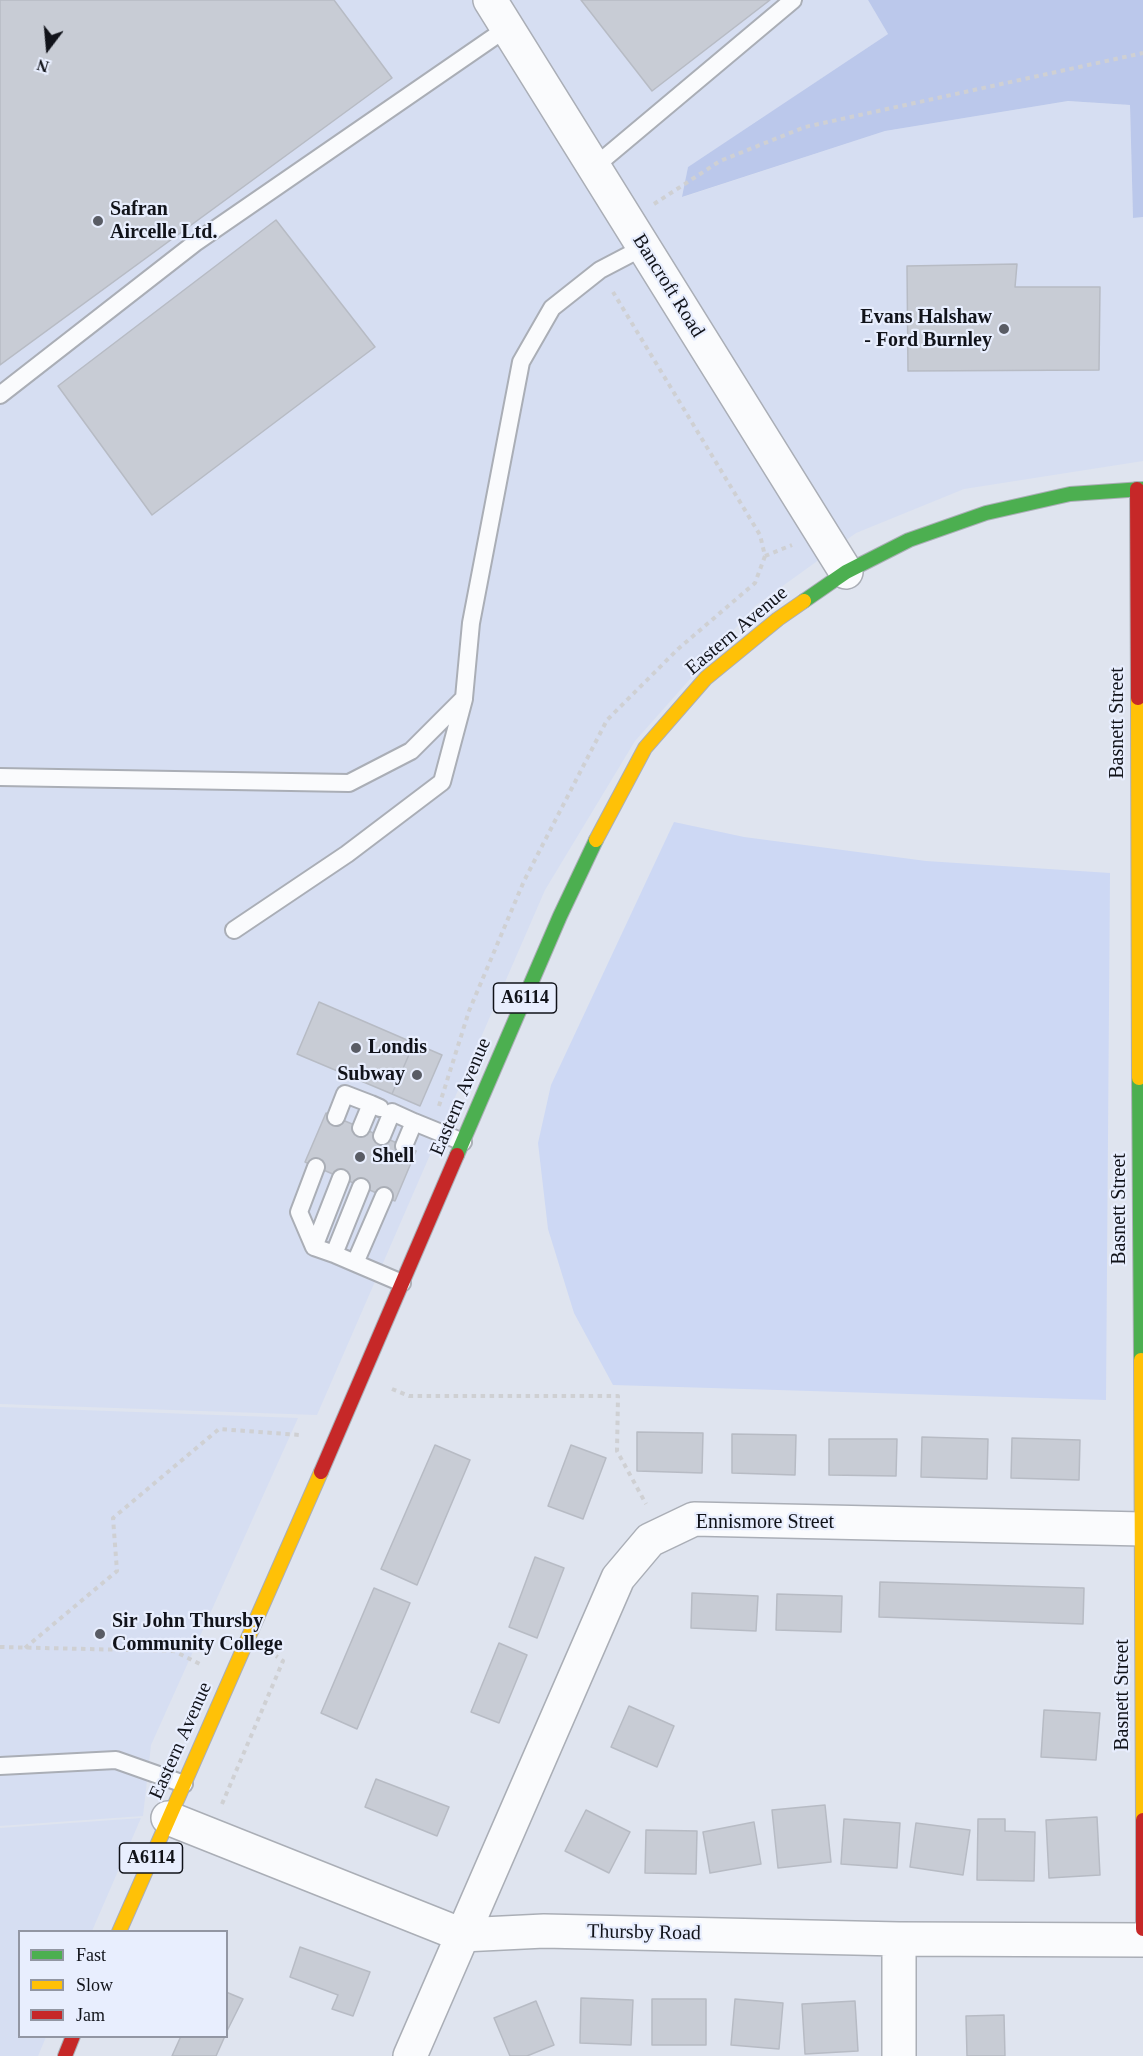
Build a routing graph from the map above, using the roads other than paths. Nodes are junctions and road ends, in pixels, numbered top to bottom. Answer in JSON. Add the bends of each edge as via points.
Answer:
{"nodes":[{"id":1,"x":490,"y":0,"type":"edge"},
{"id":2,"x":793,"y":0,"type":"edge"},
{"id":3,"x":507,"y":28,"type":"junction"},
{"id":4,"x":594,"y":167,"type":"junction"},
{"id":5,"x":637,"y":234,"type":"junction"},
{"id":6,"x":0,"y":394,"type":"edge"},
{"id":7,"x":1140,"y":489,"type":"edge"},
{"id":8,"x":1140,"y":526,"type":"edge"},
{"id":9,"x":846,"y":572,"type":"junction"},
{"id":10,"x":464,"y":698,"type":"junction"},
{"id":11,"x":0,"y":777,"type":"edge"},
{"id":12,"x":1141,"y":782,"type":"edge"},
{"id":13,"x":234,"y":930,"type":"dead end"},
{"id":14,"x":371,"y":1104,"type":"junction"},
{"id":15,"x":392,"y":1113,"type":"junction"},
{"id":16,"x":336,"y":1117,"type":"dead end"},
{"id":17,"x":414,"y":1122,"type":"junction"},
{"id":18,"x":362,"y":1128,"type":"dead end"},
{"id":19,"x":382,"y":1136,"type":"dead end"},
{"id":20,"x":463,"y":1142,"type":"junction"},
{"id":21,"x":404,"y":1146,"type":"dead end"},
{"id":22,"x":316,"y":1167,"type":"dead end"},
{"id":23,"x":341,"y":1178,"type":"dead end"},
{"id":24,"x":362,"y":1186,"type":"dead end"},
{"id":25,"x":384,"y":1196,"type":"dead end"},
{"id":26,"x":314,"y":1246,"type":"junction"},
{"id":27,"x":334,"y":1254,"type":"junction"},
{"id":28,"x":355,"y":1263,"type":"junction"},
{"id":29,"x":402,"y":1283,"type":"junction"},
{"id":30,"x":1142,"y":1284,"type":"edge"},
{"id":31,"x":1142,"y":1529,"type":"edge"},
{"id":32,"x":0,"y":1766,"type":"edge"},
{"id":33,"x":184,"y":1784,"type":"junction"},
{"id":34,"x":168,"y":1818,"type":"junction"},
{"id":35,"x":1143,"y":1929,"type":"edge"},
{"id":36,"x":120,"y":1930,"type":"edge"},
{"id":37,"x":462,"y":1935,"type":"junction"},
{"id":38,"x":899,"y":1939,"type":"junction"},
{"id":39,"x":1143,"y":1940,"type":"edge"},
{"id":40,"x":73,"y":2038,"type":"edge"},
{"id":41,"x":65,"y":2056,"type":"edge"},
{"id":42,"x":410,"y":2056,"type":"edge"},
{"id":43,"x":899,"y":2056,"type":"edge"}],
"edges":[{"from":1,"to":3,"type":"street","name":"Bancroft Road"},
{"from":2,"to":4,"type":"lane"},
{"from":3,"to":4,"type":"street","name":"Bancroft Road"},
{"from":3,"to":6,"type":"lane","via":[[195,243]]},
{"from":4,"to":5,"type":"street","name":"Bancroft Road"},
{"from":5,"to":9,"type":"street","name":"Bancroft Road"},
{"from":5,"to":10,"type":"lane","via":[[552,308],[521,362],[471,623]]},
{"from":7,"to":8,"type":"main road","name":"Basnett Street"},
{"from":7,"to":9,"type":"main road","name":"Eastern Avenue","number":"A6114","via":[[1070,494],[986,513],[909,540]]},
{"from":8,"to":12,"type":"main road","name":"Basnett Street"},
{"from":9,"to":20,"type":"main road","name":"Eastern Avenue","number":"A6114","via":[[778,619],[706,678],[645,748],[560,916]]},
{"from":10,"to":11,"type":"lane","via":[[411,751],[349,783]]},
{"from":10,"to":13,"type":"lane","via":[[442,782],[347,854]]},
{"from":12,"to":30,"type":"main road","name":"Basnett Street"},
{"from":14,"to":15,"type":"lane"},
{"from":14,"to":16,"type":"lane","via":[[345,1094]]},
{"from":14,"to":18,"type":"lane"},
{"from":15,"to":17,"type":"lane"},
{"from":15,"to":19,"type":"lane"},
{"from":17,"to":20,"type":"lane"},
{"from":17,"to":21,"type":"lane"},
{"from":20,"to":29,"type":"main road","name":"Eastern Avenue","number":"A6114"},
{"from":22,"to":26,"type":"lane","via":[[298,1212]]},
{"from":23,"to":26,"type":"lane"},
{"from":24,"to":27,"type":"lane"},
{"from":25,"to":28,"type":"lane"},
{"from":26,"to":27,"type":"lane"},
{"from":27,"to":28,"type":"lane"},
{"from":28,"to":29,"type":"lane"},
{"from":29,"to":33,"type":"main road","name":"Eastern Avenue","number":"A6114"},
{"from":30,"to":31,"type":"main road","name":"Basnett Street"},
{"from":31,"to":35,"type":"main road","name":"Basnett Street"},
{"from":31,"to":37,"type":"street","name":"Ennismore Street","via":[[694,1519],[650,1540],[618,1578]]},
{"from":32,"to":33,"type":"lane","via":[[116,1760]]},
{"from":33,"to":34,"type":"main road","name":"Eastern Avenue","number":"A6114"},
{"from":34,"to":36,"type":"main road","name":"Eastern Avenue","number":"A6114"},
{"from":34,"to":37,"type":"street","name":"Thursby Road"},
{"from":37,"to":38,"type":"street","name":"Thursby Road","via":[[544,1931]]},
{"from":37,"to":42,"type":"street","name":"Ennismore Street"},
{"from":38,"to":39,"type":"street","name":"Thursby Road"},
{"from":38,"to":43,"type":"street"},
{"from":40,"to":41,"type":"main road"}]}
